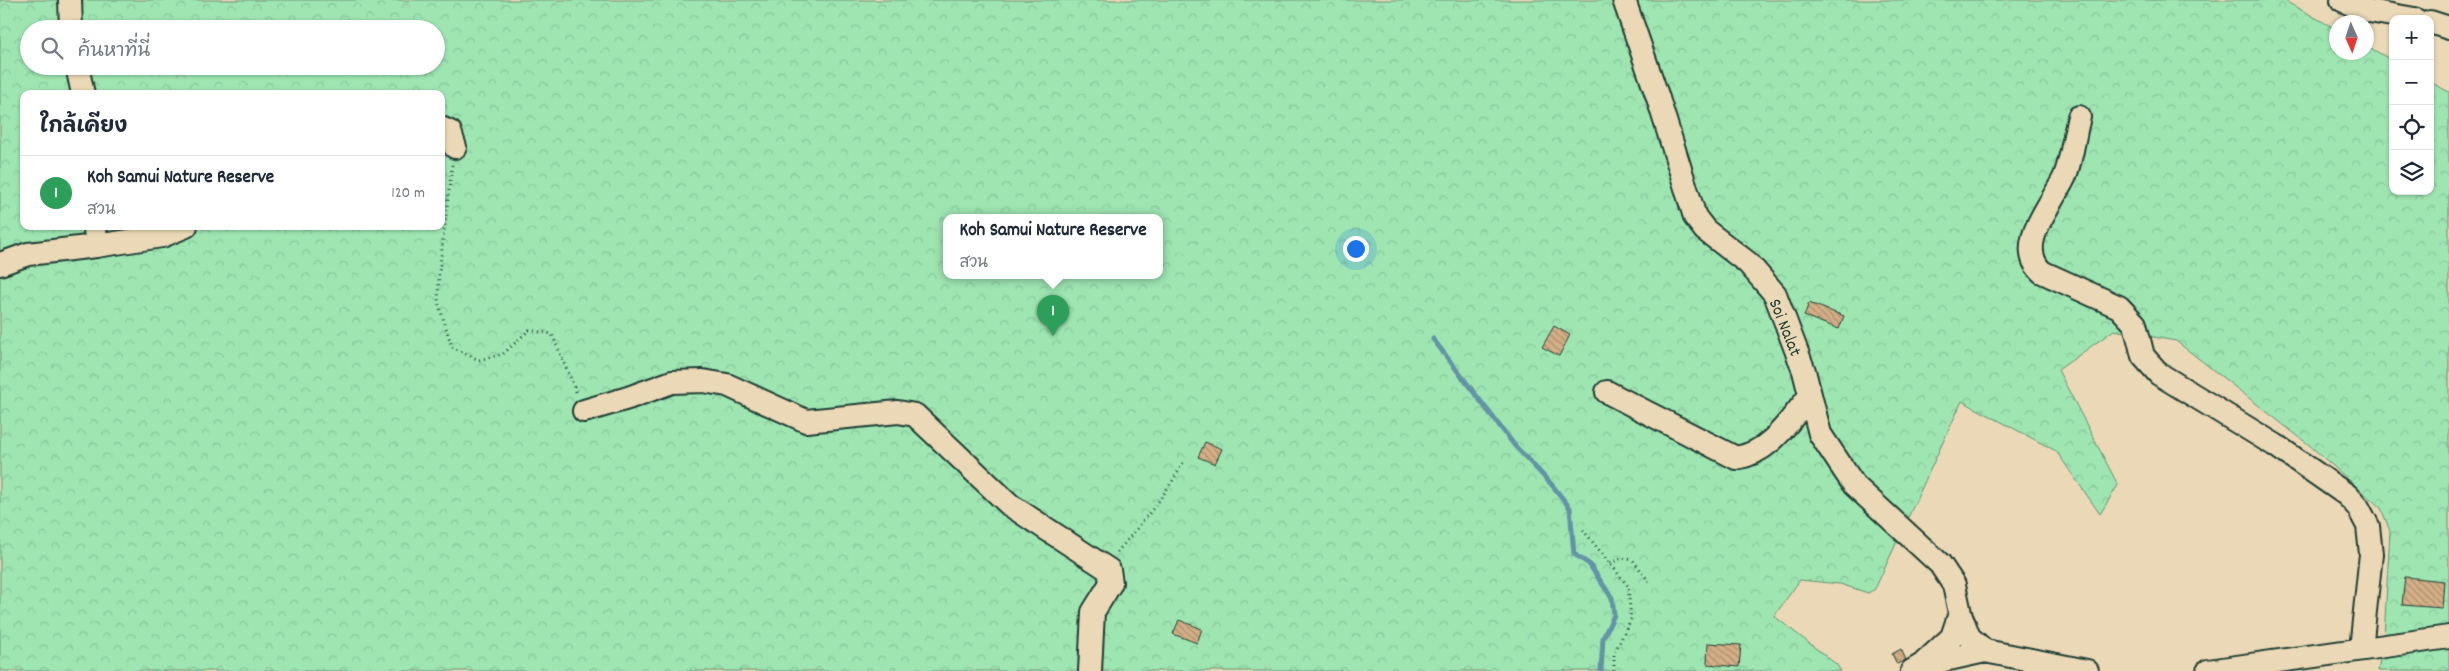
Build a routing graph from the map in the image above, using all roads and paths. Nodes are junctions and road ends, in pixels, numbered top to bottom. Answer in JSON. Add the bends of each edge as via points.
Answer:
{"nodes":[{"id":1,"x":70,"y":0,"type":"edge"},
{"id":2,"x":1624,"y":0,"type":"edge"},
{"id":3,"x":2342,"y":0,"type":"edge"},
{"id":4,"x":2392,"y":15,"type":"edge"},
{"id":5,"x":71,"y":20,"type":"edge"},
{"id":6,"x":2434,"y":23,"type":"edge"},
{"id":7,"x":2449,"y":28,"type":"edge"},
{"id":8,"x":79,"y":75,"type":"edge"},
{"id":9,"x":82,"y":90,"type":"edge"},
{"id":10,"x":2079,"y":117,"type":"dead end"},
{"id":11,"x":445,"y":130,"type":"edge"},
{"id":12,"x":455,"y":147,"type":"joint"},
{"id":13,"x":445,"y":226,"type":"edge"},
{"id":14,"x":176,"y":230,"type":"edge"},
{"id":15,"x":445,"y":230,"type":"edge"},
{"id":16,"x":96,"y":236,"type":"edge"},
{"id":17,"x":0,"y":264,"type":"edge"},
{"id":18,"x":1607,"y":392,"type":"dead end"},
{"id":19,"x":1809,"y":397,"type":"junction"},
{"id":20,"x":584,"y":411,"type":"joint"},
{"id":21,"x":1184,"y":461,"type":"dead end"},
{"id":22,"x":1583,"y":530,"type":"dead end"},
{"id":23,"x":1610,"y":563,"type":"junction"},
{"id":24,"x":1104,"y":565,"type":"junction"},
{"id":25,"x":1650,"y":583,"type":"dead end"},
{"id":26,"x":1960,"y":613,"type":"junction"},
{"id":27,"x":2449,"y":637,"type":"edge"},
{"id":28,"x":2361,"y":649,"type":"junction"},
{"id":29,"x":1985,"y":651,"type":"junction"},
{"id":30,"x":1917,"y":668,"type":"edge"},
{"id":31,"x":1090,"y":671,"type":"edge"},
{"id":32,"x":1614,"y":671,"type":"edge"},
{"id":33,"x":2087,"y":671,"type":"edge"},
{"id":34,"x":2208,"y":671,"type":"edge"}],
"edges":[{"from":1,"to":5,"type":"street"},
{"from":2,"to":19,"type":"street","name":"Soi Nalat","via":[[1695,217],[1705,230],[1748,263],[1775,294],[1804,371]]},
{"from":3,"to":4,"type":"street","via":[[2364,10]]},
{"from":6,"to":7,"type":"street"},
{"from":8,"to":9,"type":"street"},
{"from":10,"to":28,"type":"street","via":[[2065,175],[2032,237],[2030,251],[2034,264],[2042,272],[2119,307],[2135,324],[2143,356],[2159,374],[2275,445],[2347,495],[2358,507],[2368,526],[2372,554]]},
{"from":11,"to":12,"type":"street","via":[[450,132]]},
{"from":12,"to":13,"type":"path"},
{"from":14,"to":16,"type":"street","via":[[162,236]]},
{"from":15,"to":20,"type":"path","via":[[438,302],[452,348],[480,360],[503,354],[529,330],[552,334]]},
{"from":16,"to":17,"type":"street"},
{"from":18,"to":19,"type":"street","via":[[1736,458],[1751,456],[1770,442]]},
{"from":19,"to":26,"type":"street","name":"Soi Nalat","via":[[1820,434],[1854,485],[1940,564],[1954,585]]},
{"from":20,"to":24,"type":"street","via":[[672,382],[702,381],[727,385],[806,421],[907,412],[915,415],[1010,505]]},
{"from":21,"to":24,"type":"path","via":[[1148,517]]},
{"from":22,"to":23,"type":"path"},
{"from":23,"to":25,"type":"path","via":[[1622,558],[1633,560]]},
{"from":23,"to":32,"type":"path","via":[[1628,586],[1631,619],[1614,654]]},
{"from":24,"to":31,"type":"street","via":[[1112,577],[1093,612]]},
{"from":26,"to":29,"type":"street","name":"Soi Nalat","via":[[1969,637]]},
{"from":26,"to":30,"type":"street","via":[[1952,637]]},
{"from":27,"to":28,"type":"street"},
{"from":28,"to":34,"type":"street"},
{"from":29,"to":30,"type":"street"},
{"from":29,"to":33,"type":"street"}]}
